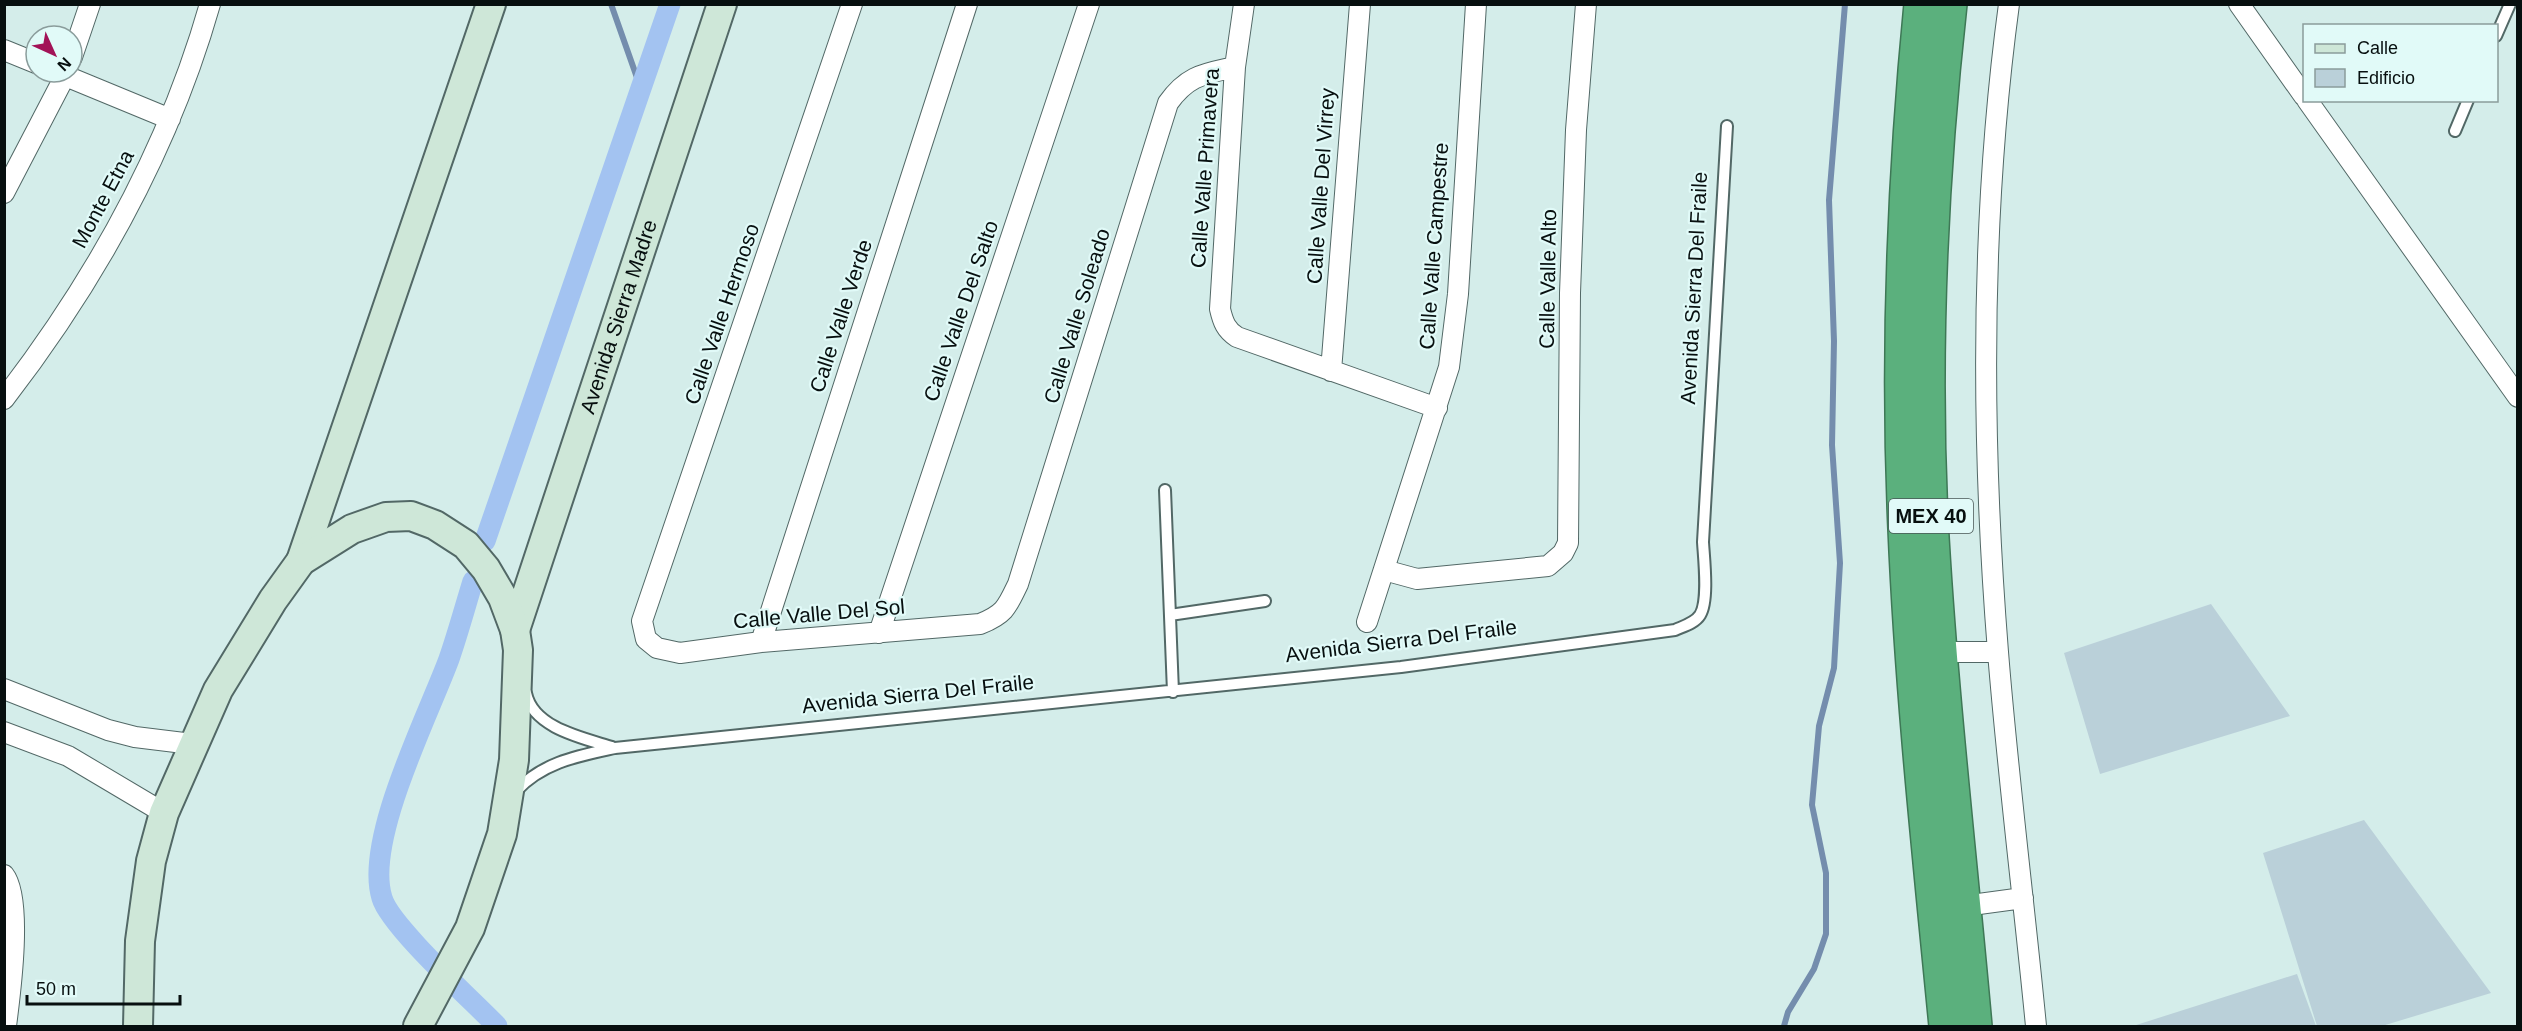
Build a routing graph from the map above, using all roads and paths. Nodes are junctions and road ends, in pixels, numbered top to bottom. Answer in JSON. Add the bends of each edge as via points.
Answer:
{"nodes":[{"id":1,"x":90,"y":4,"type":"edge"},
{"id":2,"x":210,"y":4,"type":"edge"},
{"id":3,"x":491,"y":4,"type":"edge"},
{"id":4,"x":722,"y":4,"type":"edge"},
{"id":5,"x":852,"y":4,"type":"edge"},
{"id":6,"x":967,"y":4,"type":"edge"},
{"id":7,"x":1089,"y":4,"type":"edge"},
{"id":8,"x":1244,"y":4,"type":"edge"},
{"id":9,"x":1360,"y":4,"type":"edge"},
{"id":10,"x":1476,"y":4,"type":"edge"},
{"id":11,"x":1586,"y":4,"type":"edge"},
{"id":12,"x":1921,"y":4,"type":"edge"},
{"id":13,"x":1950,"y":4,"type":"edge"},
{"id":14,"x":2009,"y":4,"type":"edge"},
{"id":15,"x":2239,"y":4,"type":"edge"},
{"id":16,"x":2510,"y":4,"type":"edge"},
{"id":17,"x":83,"y":24,"type":"edge"},
{"id":18,"x":2498,"y":31,"type":"edge"},
{"id":19,"x":4,"y":50,"type":"edge"},
{"id":20,"x":24,"y":58,"type":"edge"},
{"id":21,"x":1236,"y":67,"type":"junction"},
{"id":22,"x":84,"y":82,"type":"edge"},
{"id":23,"x":58,"y":84,"type":"edge"},
{"id":24,"x":2303,"y":95,"type":"edge"},
{"id":25,"x":2308,"y":102,"type":"edge"},
{"id":26,"x":2467,"y":102,"type":"edge"},
{"id":27,"x":170,"y":119,"type":"junction"},
{"id":28,"x":1727,"y":126,"type":"dead end"},
{"id":29,"x":2455,"y":131,"type":"dead end"},
{"id":30,"x":4,"y":193,"type":"edge"},
{"id":31,"x":1331,"y":371,"type":"junction"},
{"id":32,"x":2517,"y":397,"type":"edge"},
{"id":33,"x":4,"y":399,"type":"edge"},
{"id":34,"x":1437,"y":408,"type":"junction"},
{"id":35,"x":1165,"y":490,"type":"dead end"},
{"id":36,"x":301,"y":561,"type":"junction"},
{"id":37,"x":1384,"y":570,"type":"junction"},
{"id":38,"x":1265,"y":601,"type":"dead end"},
{"id":39,"x":1170,"y":615,"type":"junction"},
{"id":40,"x":999,"y":616,"type":"joint"},
{"id":41,"x":1367,"y":622,"type":"dead end"},
{"id":42,"x":879,"y":633,"type":"junction"},
{"id":43,"x":645,"y":639,"type":"joint"},
{"id":44,"x":517,"y":640,"type":"junction"},
{"id":45,"x":761,"y":642,"type":"junction"},
{"id":46,"x":1941,"y":652,"type":"junction"},
{"id":47,"x":1998,"y":652,"type":"junction"},
{"id":48,"x":4,"y":689,"type":"edge"},
{"id":49,"x":1173,"y":692,"type":"junction"},
{"id":50,"x":4,"y":732,"type":"edge"},
{"id":51,"x":192,"y":744,"type":"junction"},
{"id":52,"x":615,"y":748,"type":"junction"},
{"id":53,"x":507,"y":800,"type":"junction"},
{"id":54,"x":164,"y":813,"type":"junction"},
{"id":55,"x":5,"y":876,"type":"edge"},
{"id":56,"x":2023,"y":898,"type":"junction"},
{"id":57,"x":1964,"y":906,"type":"junction"},
{"id":58,"x":8,"y":992,"type":"edge"},
{"id":59,"x":6,"y":1026,"type":"edge"},
{"id":60,"x":138,"y":1026,"type":"edge"},
{"id":61,"x":418,"y":1026,"type":"edge"},
{"id":62,"x":1946,"y":1026,"type":"edge"},
{"id":63,"x":1975,"y":1026,"type":"edge"},
{"id":64,"x":2036,"y":1026,"type":"edge"}],
"edges":[{"from":1,"to":17,"type":"street"},
{"from":2,"to":27,"type":"street","name":"Monte Etna"},
{"from":3,"to":36,"type":"street"},
{"from":4,"to":44,"type":"street","name":"Avenida Sierra Madre"},
{"from":5,"to":43,"type":"street","name":"Calle Valle Hermoso","via":[[642,621]]},
{"from":6,"to":45,"type":"street","name":"Calle Valle Verde"},
{"from":7,"to":42,"type":"street","name":"Calle Valle Del Salto"},
{"from":8,"to":21,"type":"street","name":"Calle Valle Primavera"},
{"from":9,"to":31,"type":"street","name":"Calle Valle Del Virrey"},
{"from":10,"to":34,"type":"street","name":"Calle Valle Campestre","via":[[1455,332]]},
{"from":11,"to":37,"type":"street","name":"Calle Valle Alto","via":[[1576,130],[1570,293],[1570,533],[1563,553],[1548,566],[1417,579]]},
{"from":12,"to":62,"type":"highway","number":"MEX 40","via":[[1905,244],[1905,527]]},
{"from":13,"to":46,"type":"highway","number":"MEX 40","via":[[1930,236],[1928,328],[1931,517]]},
{"from":14,"to":47,"type":"street","via":[[1987,254],[1988,458]]},
{"from":15,"to":24,"type":"street"},
{"from":16,"to":18,"type":"lane"},
{"from":19,"to":20,"type":"street"},
{"from":21,"to":31,"type":"street","name":"Calle Valle Primavera","via":[[1220,309],[1223,322],[1230,333]]},
{"from":21,"to":40,"type":"street","name":"Calle Valle Soleado","via":[[1197,75],[1180,86],[1168,103],[1018,584]]},
{"from":22,"to":27,"type":"street"},
{"from":23,"to":30,"type":"street"},
{"from":25,"to":32,"type":"street"},
{"from":26,"to":29,"type":"lane"},
{"from":27,"to":33,"type":"street","name":"Monte Etna","via":[[132,200],[89,277]]},
{"from":28,"to":49,"type":"lane","name":"Avenida Sierra Del Fraile","via":[[1704,594],[1698,617],[1676,630],[1401,667]]},
{"from":31,"to":34,"type":"street"},
{"from":34,"to":37,"type":"street","name":"Calle Valle Campestre"},
{"from":35,"to":39,"type":"lane"},
{"from":36,"to":44,"type":"street","via":[[352,529],[386,517],[411,516],[435,525],[466,545],[492,579]]},
{"from":36,"to":51,"type":"street","via":[[246,642]]},
{"from":37,"to":41,"type":"street","name":"Calle Valle Campestre"},
{"from":38,"to":39,"type":"lane"},
{"from":39,"to":49,"type":"lane"},
{"from":40,"to":42,"type":"street","name":"Calle Valle Del Sol","via":[[980,624]]},
{"from":42,"to":45,"type":"street","name":"Calle Valle Del Sol"},
{"from":43,"to":45,"type":"street","name":"Calle Valle Del Sol","via":[[657,648],[680,653]]},
{"from":44,"to":52,"type":"lane","name":"Avenida Sierra Del Fraile","via":[[529,705],[541,718],[584,739]]},
{"from":44,"to":53,"type":"street","via":[[514,760]]},
{"from":46,"to":47,"type":"street"},
{"from":46,"to":57,"type":"highway","number":"MEX 40"},
{"from":47,"to":56,"type":"street"},
{"from":48,"to":51,"type":"street","via":[[108,730]]},
{"from":49,"to":52,"type":"lane","name":"Avenida Sierra Del Fraile"},
{"from":50,"to":54,"type":"street","via":[[96,770]]},
{"from":51,"to":54,"type":"street"},
{"from":52,"to":53,"type":"lane","name":"Avenida Sierra Del Fraile","via":[[550,765],[524,782]]},
{"from":53,"to":61,"type":"street","via":[[502,834],[470,928]]},
{"from":54,"to":60,"type":"street","via":[[151,861],[140,941]]},
{"from":55,"to":58,"type":"street","via":[[12,891]]},
{"from":56,"to":57,"type":"street"},
{"from":56,"to":64,"type":"street"},
{"from":57,"to":63,"type":"highway","number":"MEX 40"},
{"from":58,"to":59,"type":"street"}]}
